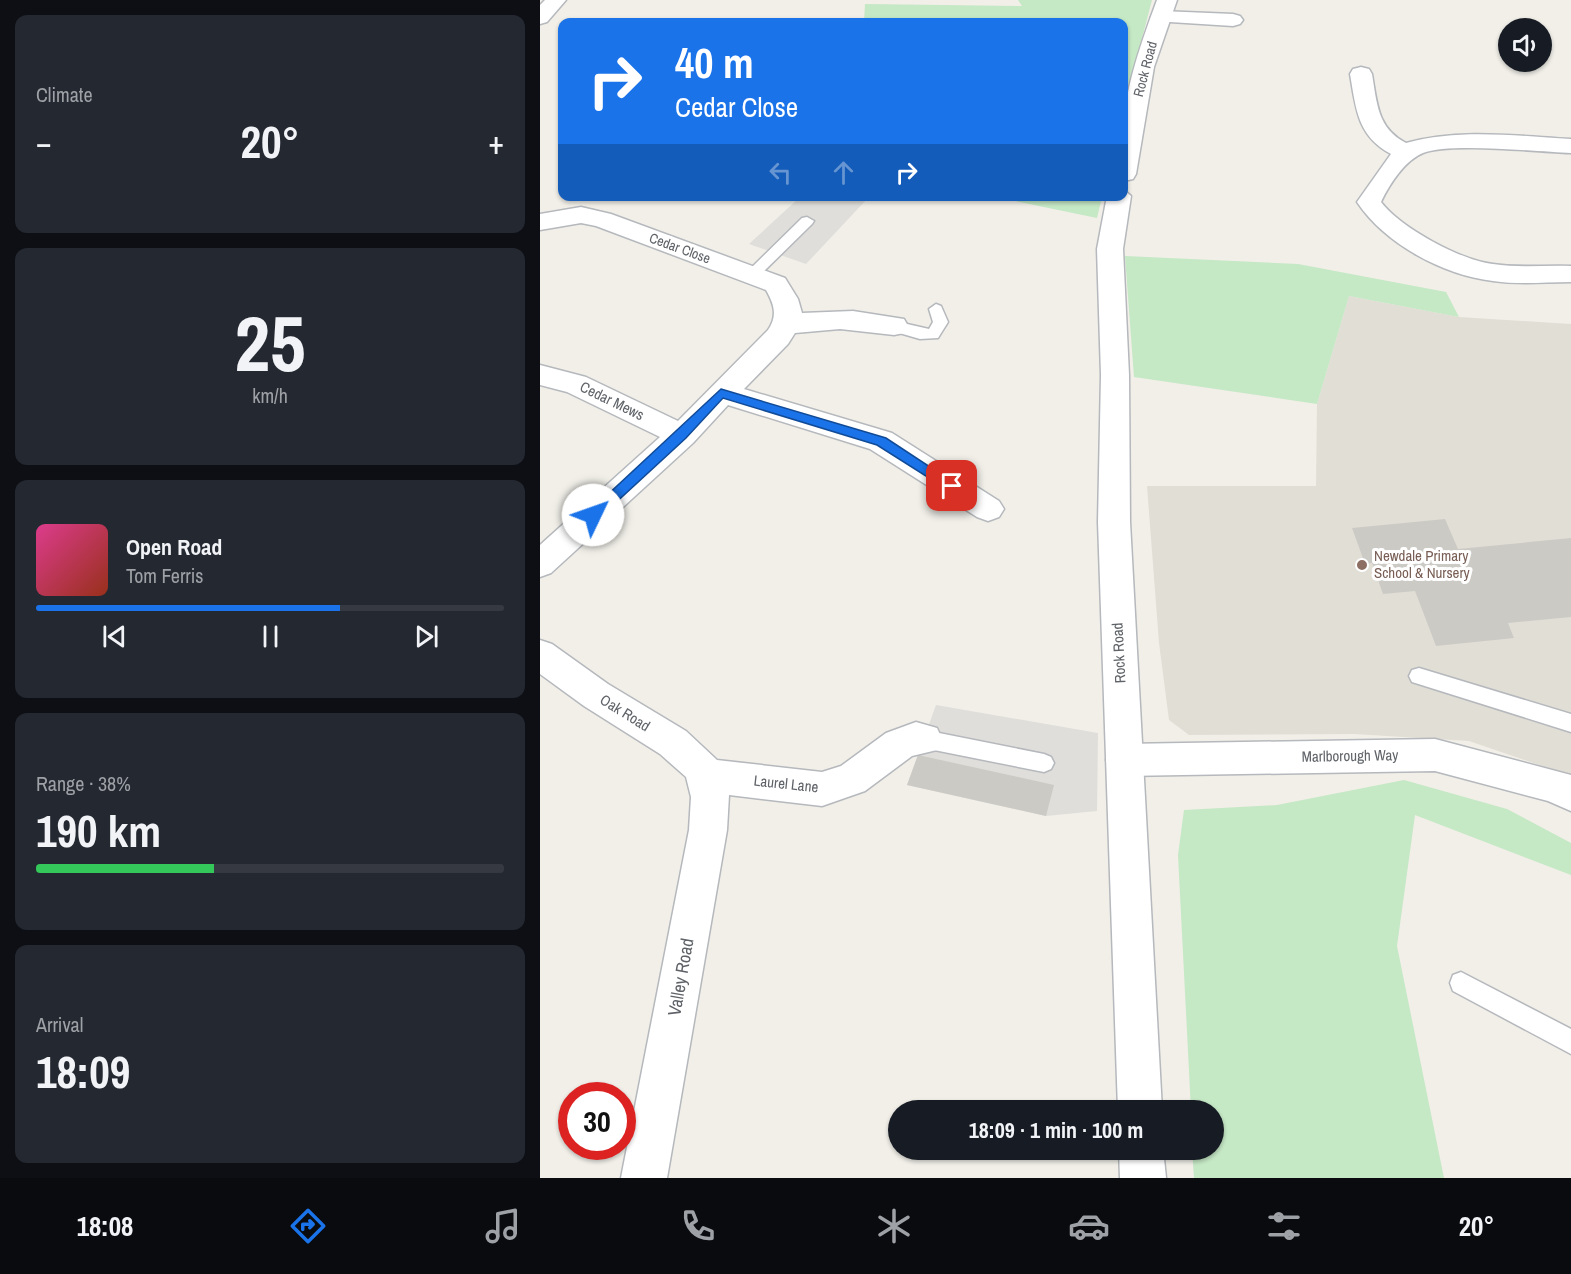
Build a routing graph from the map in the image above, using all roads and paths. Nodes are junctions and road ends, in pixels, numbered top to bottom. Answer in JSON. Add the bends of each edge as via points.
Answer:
{"nodes":[{"id":1,"x":556,"y":0,"type":"edge"},
{"id":2,"x":1164,"y":8,"type":"edge"},
{"id":3,"x":540,"y":18,"type":"edge"},
{"id":4,"x":1216,"y":34,"type":"dead end"},
{"id":5,"x":1361,"y":74,"type":"dead end"},
{"id":6,"x":1571,"y":146,"type":"edge"},
{"id":7,"x":1128,"y":151,"type":"edge"},
{"id":8,"x":1407,"y":152,"type":"junction"},
{"id":9,"x":1118,"y":201,"type":"edge"},
{"id":10,"x":807,"y":221,"type":"dead end"},
{"id":11,"x":540,"y":222,"type":"edge"},
{"id":12,"x":1571,"y":274,"type":"edge"},
{"id":13,"x":752,"y":275,"type":"junction"},
{"id":14,"x":936,"y":309,"type":"dead end"},
{"id":15,"x":787,"y":325,"type":"junction"},
{"id":16,"x":894,"y":326,"type":"joint"},
{"id":17,"x":540,"y":375,"type":"edge"},
{"id":18,"x":721,"y":393,"type":"junction"},
{"id":19,"x":682,"y":435,"type":"junction"},
{"id":20,"x":988,"y":509,"type":"dead end"},
{"id":21,"x":540,"y":564,"type":"edge"},
{"id":22,"x":540,"y":654,"type":"edge"},
{"id":23,"x":1419,"y":676,"type":"dead end"},
{"id":24,"x":1571,"y":723,"type":"edge"},
{"id":25,"x":924,"y":739,"type":"joint"},
{"id":26,"x":1124,"y":760,"type":"junction"},
{"id":27,"x":1044,"y":763,"type":"dead end"},
{"id":28,"x":706,"y":776,"type":"junction"},
{"id":29,"x":1571,"y":794,"type":"edge"},
{"id":30,"x":1461,"y":983,"type":"dead end"},
{"id":31,"x":1571,"y":1042,"type":"edge"},
{"id":32,"x":1140,"y":1100,"type":"edge"},
{"id":33,"x":1142,"y":1160,"type":"edge"},
{"id":34,"x":644,"y":1178,"type":"edge"},
{"id":35,"x":1143,"y":1178,"type":"edge"}],
"edges":[{"from":1,"to":3,"type":"street"},
{"from":2,"to":4,"type":"street","via":[[1240,16]]},
{"from":2,"to":7,"type":"street","name":"Rock Road","via":[[1143,67]]},
{"from":5,"to":8,"type":"street","via":[[1372,129],[1377,137]]},
{"from":6,"to":8,"type":"street","via":[[1444,143],[1421,145]]},
{"from":8,"to":12,"type":"street","via":[[1369,202],[1382,220],[1479,271]]},
{"from":9,"to":26,"type":"street","name":"Rock Road","via":[[1110,249],[1114,522]]},
{"from":10,"to":13,"type":"lane"},
{"from":11,"to":13,"type":"street","name":"Cedar Close","via":[[580,215],[602,219]]},
{"from":13,"to":15,"type":"street","name":"Cedar Close","via":[[776,284],[790,311]]},
{"from":14,"to":16,"type":"lane","via":[[941,322],[933,334]]},
{"from":15,"to":16,"type":"street","via":[[852,318]]},
{"from":15,"to":18,"type":"street"},
{"from":17,"to":19,"type":"street","name":"Cedar Mews","via":[[576,384]]},
{"from":18,"to":19,"type":"street"},
{"from":18,"to":20,"type":"street","via":[[881,441]]},
{"from":19,"to":21,"type":"street"},
{"from":22,"to":28,"type":"street","name":"Oak Road","via":[[595,695],[681,749]]},
{"from":23,"to":24,"type":"lane"},
{"from":25,"to":27,"type":"lane"},
{"from":25,"to":28,"type":"street","name":"Laurel Lane","via":[[899,744],[852,779],[822,789]]},
{"from":26,"to":29,"type":"street","name":"Marlborough Way","via":[[1435,755],[1555,786]]},
{"from":26,"to":32,"type":"street","name":"Rock Road"},
{"from":28,"to":34,"type":"street","name":"Valley Road","via":[[709,816]]},
{"from":30,"to":31,"type":"lane"},
{"from":33,"to":35,"type":"street"}]}
